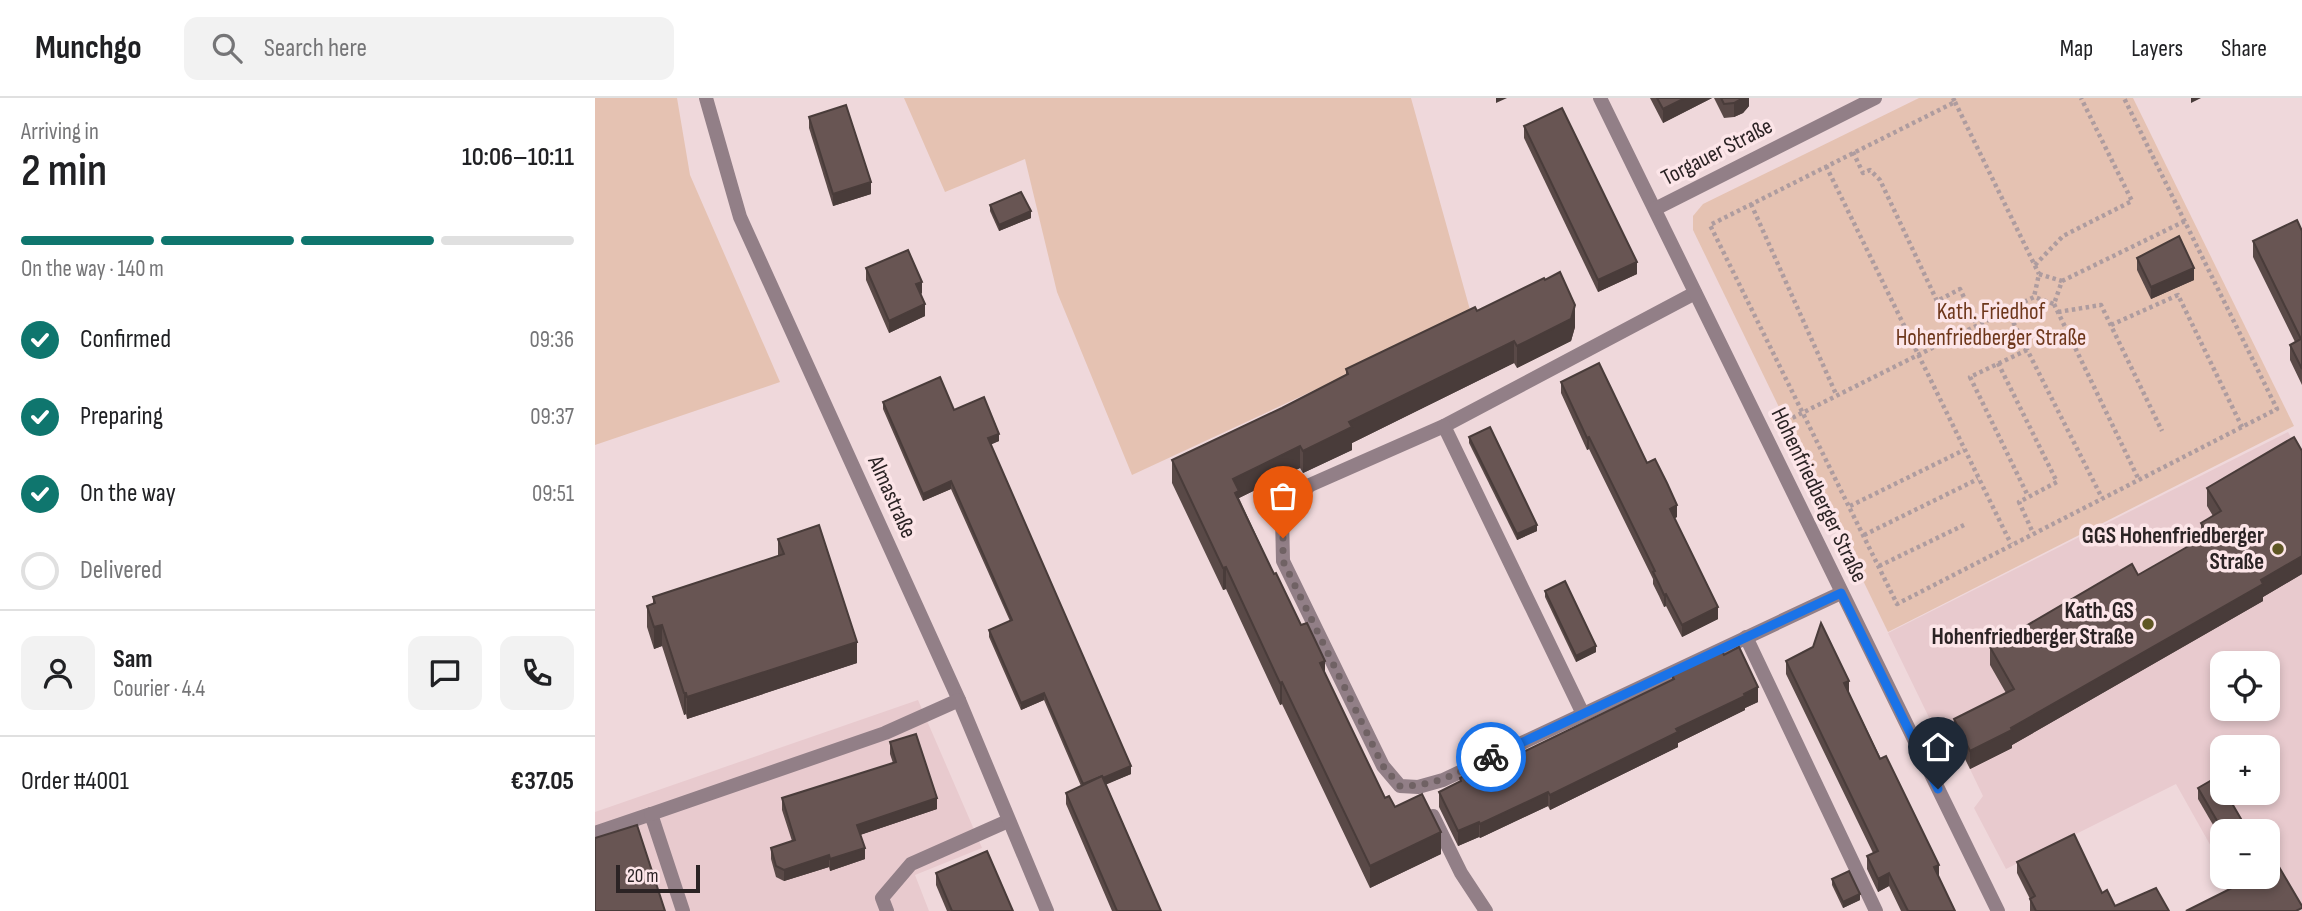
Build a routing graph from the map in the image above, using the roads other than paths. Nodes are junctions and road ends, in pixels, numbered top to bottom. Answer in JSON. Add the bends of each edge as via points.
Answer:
{"nodes":[{"id":1,"x":706,"y":98,"type":"edge"},
{"id":2,"x":1600,"y":98,"type":"edge"},
{"id":3,"x":1875,"y":98,"type":"edge"},
{"id":4,"x":1655,"y":209,"type":"junction"},
{"id":5,"x":1695,"y":293,"type":"junction"},
{"id":6,"x":1444,"y":426,"type":"junction"},
{"id":7,"x":1841,"y":593,"type":"junction"},
{"id":8,"x":1746,"y":637,"type":"junction"},
{"id":9,"x":959,"y":700,"type":"junction"},
{"id":10,"x":1583,"y":714,"type":"junction"},
{"id":11,"x":1418,"y":787,"type":"junction"},
{"id":12,"x":651,"y":814,"type":"junction"},
{"id":13,"x":1008,"y":821,"type":"junction"},
{"id":14,"x":595,"y":833,"type":"edge"},
{"id":15,"x":683,"y":911,"type":"edge"},
{"id":16,"x":887,"y":911,"type":"edge"},
{"id":17,"x":1047,"y":911,"type":"edge"},
{"id":18,"x":1486,"y":911,"type":"edge"},
{"id":19,"x":1876,"y":911,"type":"edge"},
{"id":20,"x":1998,"y":911,"type":"edge"}],
"edges":[{"from":1,"to":9,"type":"street","name":"Almastraße","via":[[740,217]]},
{"from":2,"to":4,"type":"street","name":"Hohenfriedberger Straße"},
{"from":3,"to":4,"type":"street","name":"Torgauer Straße"},
{"from":4,"to":5,"type":"street","name":"Hohenfriedberger Straße"},
{"from":5,"to":6,"type":"street"},
{"from":5,"to":7,"type":"street","name":"Hohenfriedberger Straße"},
{"from":6,"to":10,"type":"street"},
{"from":6,"to":11,"type":"street","via":[[1310,485],[1282,515],[1283,561],[1383,766],[1400,786]]},
{"from":7,"to":8,"type":"street"},
{"from":7,"to":20,"type":"street","name":"Hohenfriedberger Straße"},
{"from":8,"to":10,"type":"street"},
{"from":8,"to":19,"type":"street"},
{"from":9,"to":12,"type":"street","via":[[885,733]]},
{"from":9,"to":13,"type":"street","name":"Almastraße"},
{"from":10,"to":11,"type":"street","via":[[1443,780]]},
{"from":11,"to":18,"type":"street","via":[[1461,873]]},
{"from":12,"to":14,"type":"street"},
{"from":12,"to":15,"type":"street"},
{"from":13,"to":16,"type":"street","via":[[911,864],[882,898]]},
{"from":13,"to":17,"type":"street","name":"Almastraße"}]}
